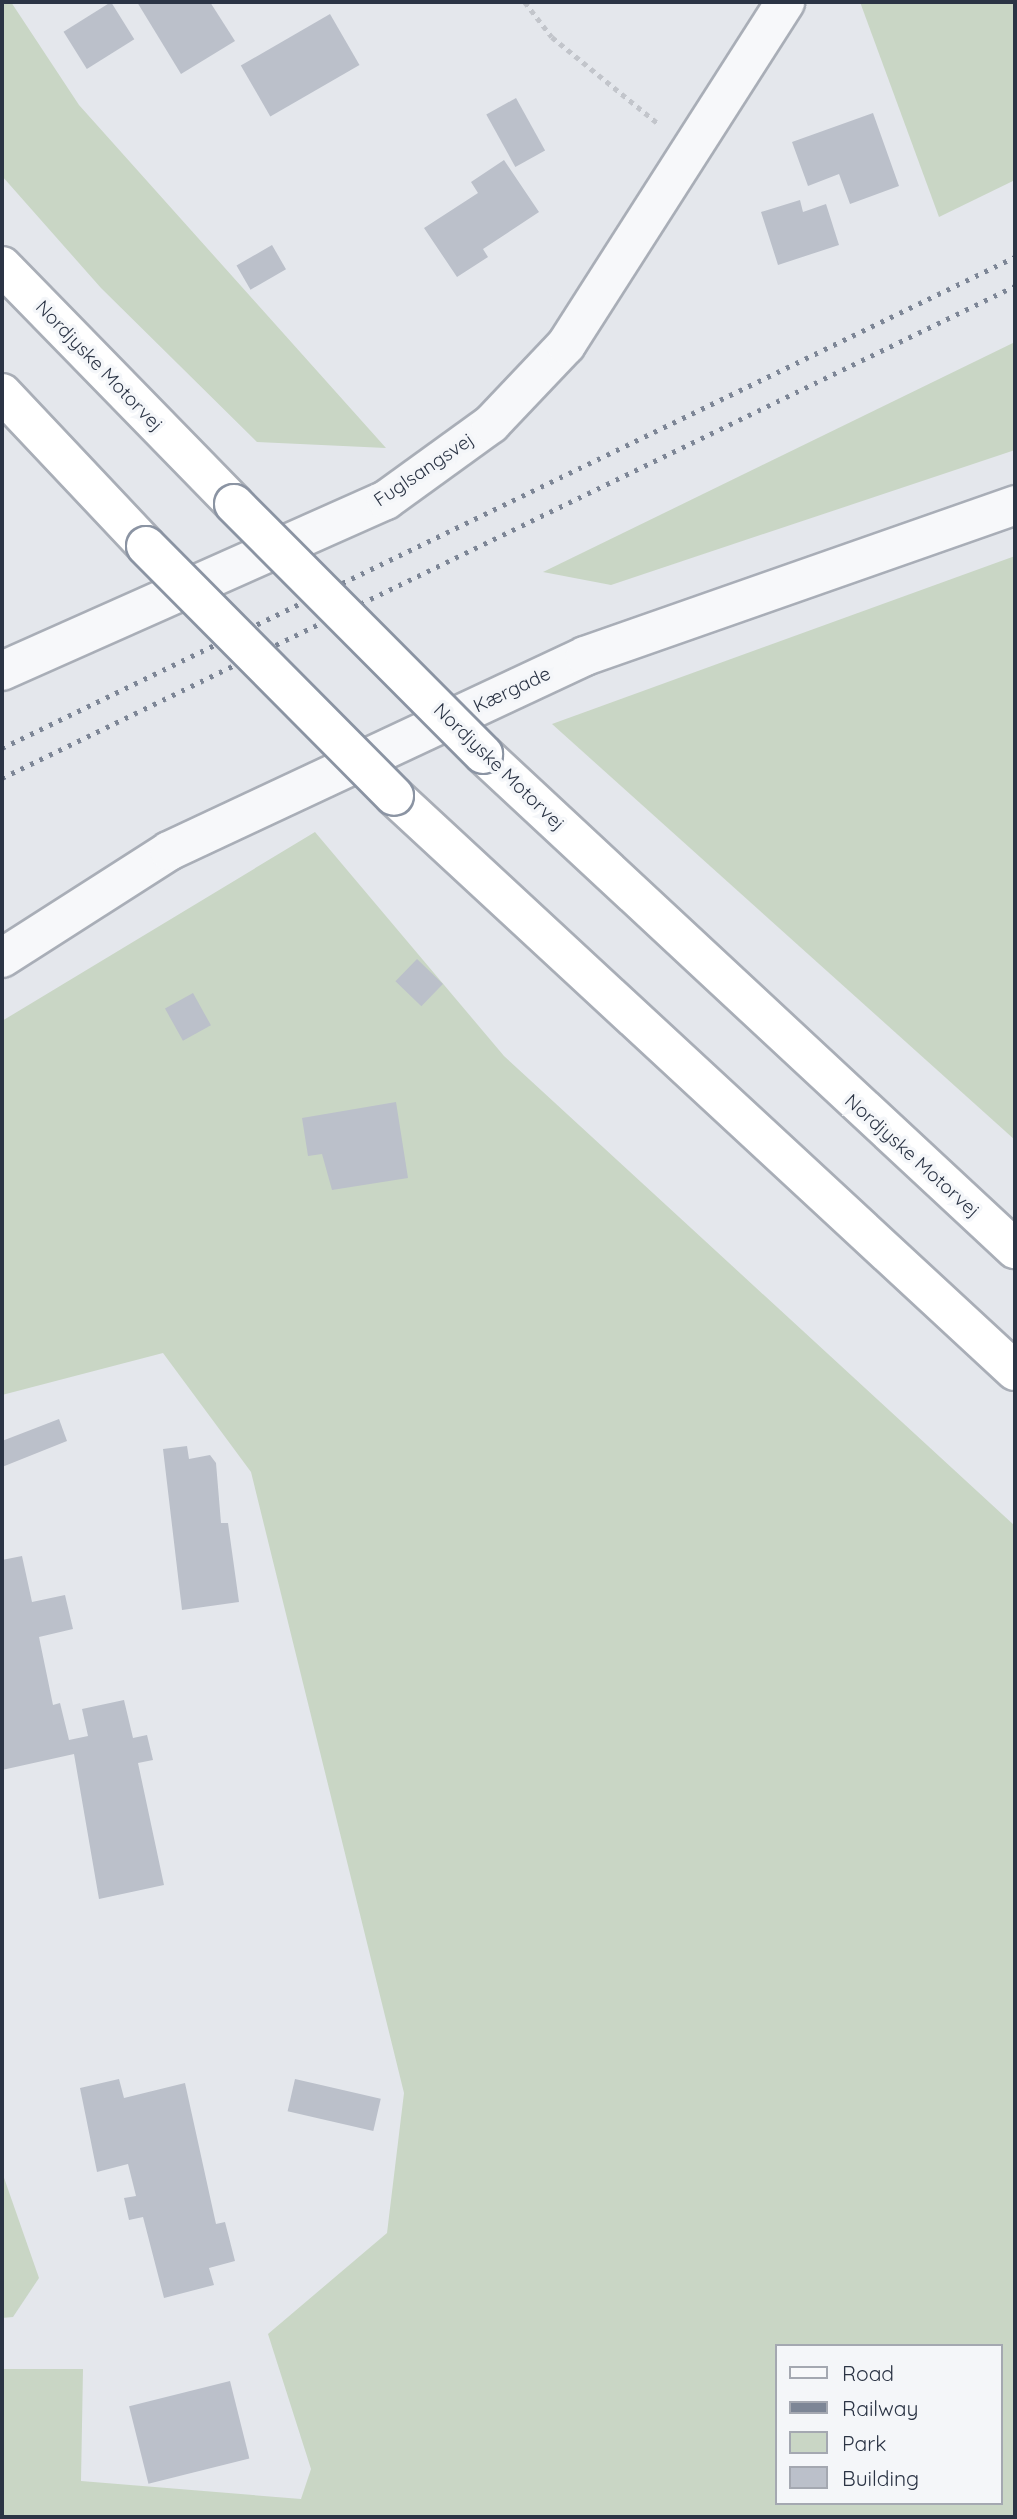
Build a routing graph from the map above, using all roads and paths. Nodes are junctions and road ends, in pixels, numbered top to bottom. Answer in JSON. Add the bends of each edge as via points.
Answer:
{"nodes":[{"id":1,"x":525,"y":2,"type":"edge"},
{"id":2,"x":785,"y":2,"type":"edge"},
{"id":3,"x":697,"y":149,"type":"junction"},
{"id":4,"x":2,"y":266,"type":"edge"},
{"id":5,"x":2,"y":393,"type":"edge"},
{"id":6,"x":1015,"y":505,"type":"edge"},
{"id":7,"x":2,"y":671,"type":"edge"},
{"id":8,"x":2,"y":958,"type":"edge"},
{"id":9,"x":1015,"y":1249,"type":"edge"},
{"id":10,"x":1015,"y":1371,"type":"edge"}],
"edges":[{"from":1,"to":3,"type":"path","via":[[552,37],[635,109]]},
{"from":2,"to":3,"type":"street","name":"Fuglsangsvej"},
{"from":3,"to":7,"type":"street","name":"Fuglsangsvej","via":[[565,345],[491,424],[386,500]]},
{"from":4,"to":9,"type":"highway","name":"Nordjyske Motorvej","bridge":true,"via":[[483,754]]},
{"from":5,"to":10,"type":"highway","bridge":true,"via":[[394,796]]},
{"from":6,"to":8,"type":"street","name":"Kærgade","via":[[584,656],[169,851]]}]}
